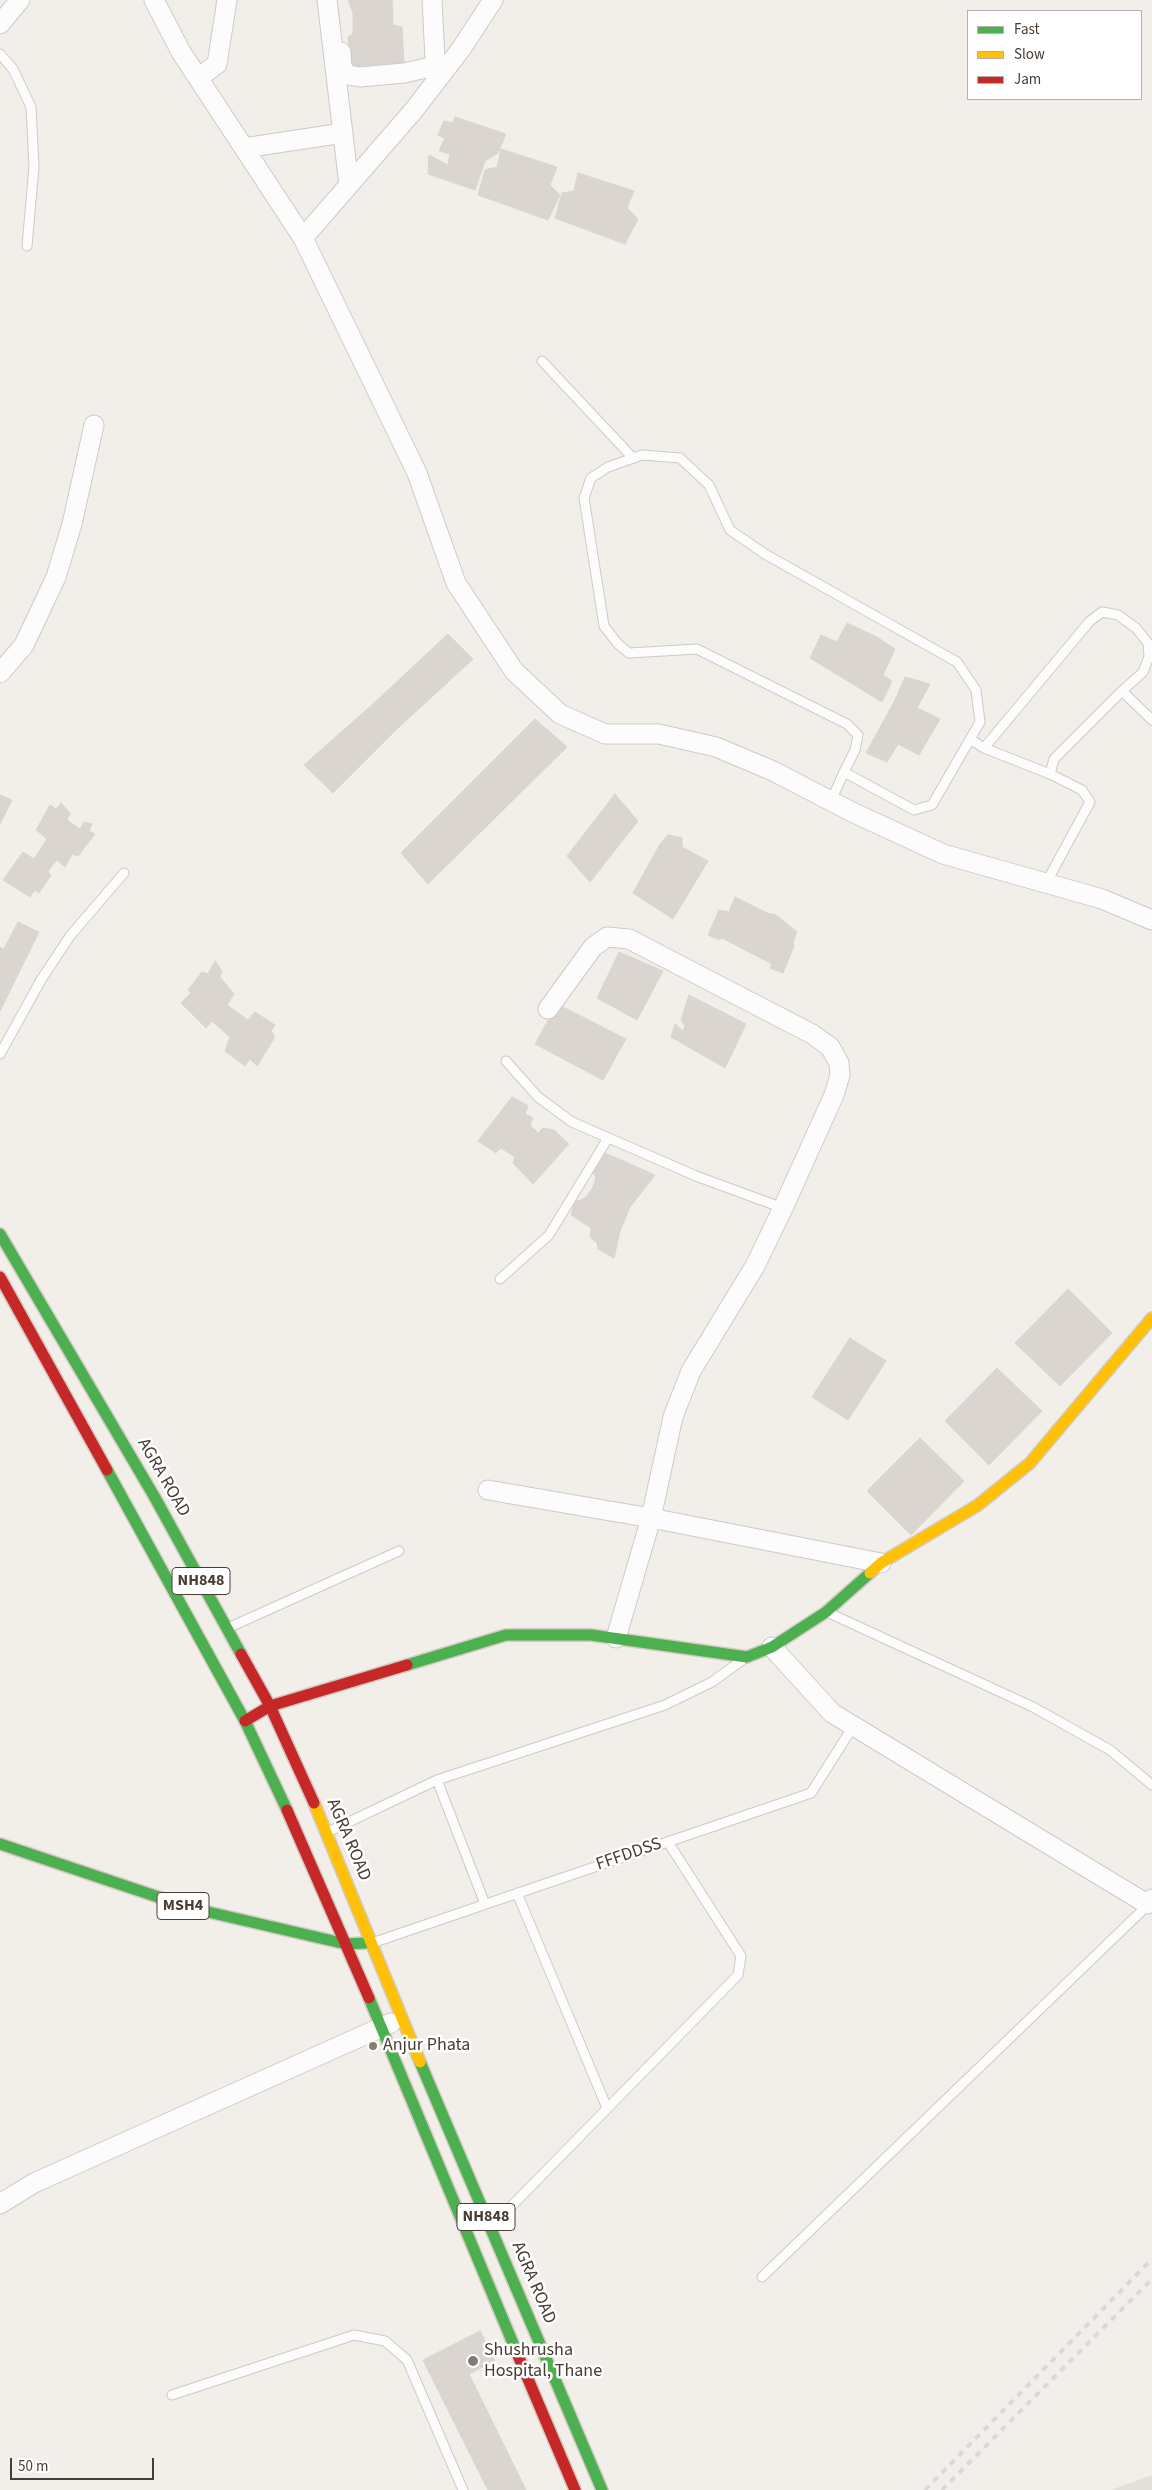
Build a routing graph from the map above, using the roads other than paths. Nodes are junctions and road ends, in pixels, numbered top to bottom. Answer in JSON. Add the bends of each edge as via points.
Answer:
{"nodes":[{"id":1,"x":20,"y":0,"type":"edge"},
{"id":2,"x":154,"y":0,"type":"edge"},
{"id":3,"x":227,"y":0,"type":"edge"},
{"id":4,"x":326,"y":0,"type":"edge"},
{"id":5,"x":337,"y":0,"type":"edge"},
{"id":6,"x":432,"y":0,"type":"edge"},
{"id":7,"x":493,"y":0,"type":"edge"},
{"id":8,"x":0,"y":24,"type":"edge"},
{"id":9,"x":0,"y":54,"type":"edge"},
{"id":10,"x":436,"y":74,"type":"junction"},
{"id":11,"x":198,"y":78,"type":"junction"},
{"id":12,"x":343,"y":133,"type":"junction"},
{"id":13,"x":244,"y":148,"type":"junction"},
{"id":14,"x":349,"y":185,"type":"junction"},
{"id":15,"x":303,"y":238,"type":"junction"},
{"id":16,"x":27,"y":246,"type":"dead end"},
{"id":17,"x":542,"y":361,"type":"dead end"},
{"id":18,"x":94,"y":425,"type":"dead end"},
{"id":19,"x":633,"y":458,"type":"junction"},
{"id":20,"x":0,"y":673,"type":"edge"},
{"id":21,"x":1122,"y":691,"type":"junction"},
{"id":22,"x":1152,"y":720,"type":"edge"},
{"id":23,"x":970,"y":739,"type":"junction"},
{"id":24,"x":984,"y":748,"type":"junction"},
{"id":25,"x":844,"y":772,"type":"junction"},
{"id":26,"x":1050,"y":774,"type":"junction"},
{"id":27,"x":831,"y":801,"type":"junction"},
{"id":28,"x":124,"y":873,"type":"dead end"},
{"id":29,"x":1046,"y":883,"type":"junction"},
{"id":30,"x":1152,"y":920,"type":"edge"},
{"id":31,"x":548,"y":1010,"type":"dead end"},
{"id":32,"x":0,"y":1054,"type":"edge"},
{"id":33,"x":506,"y":1061,"type":"dead end"},
{"id":34,"x":608,"y":1138,"type":"junction"},
{"id":35,"x":783,"y":1208,"type":"junction"},
{"id":36,"x":0,"y":1234,"type":"edge"},
{"id":37,"x":0,"y":1277,"type":"edge"},
{"id":38,"x":500,"y":1279,"type":"dead end"},
{"id":39,"x":1152,"y":1318,"type":"edge"},
{"id":40,"x":488,"y":1490,"type":"dead end"},
{"id":41,"x":651,"y":1518,"type":"junction"},
{"id":42,"x":399,"y":1551,"type":"dead end"},
{"id":43,"x":881,"y":1564,"type":"junction"},
{"id":44,"x":826,"y":1612,"type":"junction"},
{"id":45,"x":227,"y":1628,"type":"junction"},
{"id":46,"x":616,"y":1638,"type":"junction"},
{"id":47,"x":772,"y":1647,"type":"junction"},
{"id":48,"x":747,"y":1657,"type":"junction"},
{"id":49,"x":270,"y":1706,"type":"junction"},
{"id":50,"x":245,"y":1720,"type":"junction"},
{"id":51,"x":854,"y":1725,"type":"junction"},
{"id":52,"x":437,"y":1780,"type":"junction"},
{"id":53,"x":1152,"y":1784,"type":"edge"},
{"id":54,"x":328,"y":1833,"type":"junction"},
{"id":55,"x":668,"y":1842,"type":"junction"},
{"id":56,"x":0,"y":1844,"type":"edge"},
{"id":57,"x":516,"y":1893,"type":"junction"},
{"id":58,"x":1150,"y":1903,"type":"edge"},
{"id":59,"x":485,"y":1904,"type":"junction"},
{"id":60,"x":372,"y":1943,"type":"junction"},
{"id":61,"x":346,"y":1944,"type":"junction"},
{"id":62,"x":401,"y":2017,"type":"junction"},
{"id":63,"x":382,"y":2028,"type":"junction"},
{"id":64,"x":607,"y":2108,"type":"junction"},
{"id":65,"x":0,"y":2204,"type":"edge"},
{"id":66,"x":490,"y":2228,"type":"junction"},
{"id":67,"x":762,"y":2277,"type":"dead end"},
{"id":68,"x":172,"y":2395,"type":"dead end"},
{"id":69,"x":597,"y":2487,"type":"edge"},
{"id":70,"x":463,"y":2490,"type":"edge"},
{"id":71,"x":575,"y":2490,"type":"edge"}],
"edges":[{"from":1,"to":8,"type":"street"},
{"from":2,"to":11,"type":"street","via":[[180,52]]},
{"from":3,"to":11,"type":"street","via":[[217,64]]},
{"from":4,"to":12,"type":"street"},
{"from":5,"to":10,"type":"street","via":[[342,68],[348,75]]},
{"from":6,"to":10,"type":"street"},
{"from":7,"to":10,"type":"street"},
{"from":9,"to":16,"type":"lane","via":[[13,68],[31,107],[34,166]]},
{"from":10,"to":14,"type":"street"},
{"from":11,"to":13,"type":"street"},
{"from":12,"to":13,"type":"street"},
{"from":12,"to":14,"type":"street"},
{"from":13,"to":15,"type":"street"},
{"from":14,"to":15,"type":"street"},
{"from":15,"to":27,"type":"street","via":[[417,473],[456,583],[514,671],[560,714],[605,734],[659,734],[716,747],[773,771]]},
{"from":17,"to":19,"type":"lane"},
{"from":18,"to":20,"type":"street","via":[[72,524],[56,577],[24,645]]},
{"from":19,"to":23,"type":"lane","via":[[642,455],[680,458],[709,486],[730,530],[765,554],[956,662],[976,690],[980,722]]},
{"from":19,"to":25,"type":"lane","via":[[608,467],[591,478],[584,498],[604,626],[629,653],[698,649],[847,724],[858,734],[856,750]]},
{"from":21,"to":22,"type":"lane"},
{"from":21,"to":24,"type":"lane","via":[[1143,672],[1149,657],[1148,643],[1136,628],[1118,615],[1102,612],[1090,621]]},
{"from":21,"to":26,"type":"lane","via":[[1054,759]]},
{"from":23,"to":24,"type":"lane"},
{"from":23,"to":25,"type":"lane","via":[[932,805],[914,810]]},
{"from":24,"to":26,"type":"lane"},
{"from":25,"to":27,"type":"lane"},
{"from":26,"to":29,"type":"lane","via":[[1082,790],[1090,802]]},
{"from":27,"to":29,"type":"street","via":[[942,854]]},
{"from":28,"to":32,"type":"lane","via":[[70,936]]},
{"from":29,"to":30,"type":"street","via":[[1102,899]]},
{"from":31,"to":35,"type":"street","via":[[593,947],[607,937],[629,939],[812,1034],[830,1047],[839,1063],[840,1075]]},
{"from":33,"to":34,"type":"lane","via":[[538,1096],[572,1122]]},
{"from":34,"to":35,"type":"lane","via":[[696,1176]]},
{"from":34,"to":38,"type":"lane","via":[[549,1235]]},
{"from":35,"to":41,"type":"street","via":[[755,1266],[691,1371],[674,1417]]},
{"from":36,"to":45,"type":"main road","name":"AGRA ROAD","number":"NH848","via":[[154,1496]]},
{"from":37,"to":50,"type":"main road","number":"NH848"},
{"from":39,"to":43,"type":"main road","via":[[1030,1463],[978,1505]]},
{"from":40,"to":41,"type":"street"},
{"from":41,"to":43,"type":"street"},
{"from":41,"to":46,"type":"street"},
{"from":42,"to":45,"type":"lane"},
{"from":43,"to":44,"type":"main road"},
{"from":44,"to":47,"type":"main road"},
{"from":44,"to":53,"type":"lane","via":[[1033,1707],[1110,1750]]},
{"from":45,"to":49,"type":"main road","name":"AGRA ROAD","number":"NH848"},
{"from":46,"to":48,"type":"main road"},
{"from":46,"to":49,"type":"main road","via":[[506,1635]]},
{"from":47,"to":48,"type":"main road"},
{"from":47,"to":51,"type":"street","via":[[832,1713]]},
{"from":48,"to":52,"type":"lane","via":[[712,1682],[665,1705]]},
{"from":49,"to":50,"type":"main road"},
{"from":49,"to":54,"type":"main road","name":"AGRA ROAD","number":"NH848"},
{"from":50,"to":61,"type":"main road","number":"NH848"},
{"from":51,"to":55,"type":"lane","name":"FFFDDSS","via":[[811,1793]]},
{"from":51,"to":58,"type":"street"},
{"from":52,"to":54,"type":"lane"},
{"from":52,"to":59,"type":"lane"},
{"from":54,"to":60,"type":"main road","name":"AGRA ROAD","number":"NH848"},
{"from":55,"to":57,"type":"lane","name":"FFFDDSS"},
{"from":55,"to":64,"type":"lane","via":[[741,1956],[738,1975]]},
{"from":56,"to":61,"type":"main road","number":"MSH4","via":[[192,1908]]},
{"from":57,"to":59,"type":"lane","name":"FFFDDSS"},
{"from":57,"to":64,"type":"lane"},
{"from":58,"to":67,"type":"lane"},
{"from":59,"to":60,"type":"lane","name":"FFFDDSS"},
{"from":60,"to":61,"type":"main road","number":"MSH4"},
{"from":60,"to":62,"type":"main road","name":"AGRA ROAD","number":"NH848"},
{"from":61,"to":63,"type":"main road","number":"NH848"},
{"from":62,"to":63,"type":"street"},
{"from":62,"to":66,"type":"main road","name":"AGRA ROAD","number":"NH848"},
{"from":63,"to":65,"type":"street","via":[[34,2183]]},
{"from":63,"to":71,"type":"main road","number":"NH848"},
{"from":64,"to":66,"type":"lane"},
{"from":66,"to":69,"type":"main road","name":"AGRA ROAD","number":"NH848"},
{"from":68,"to":70,"type":"lane","via":[[354,2335],[385,2341],[407,2360]]}]}
